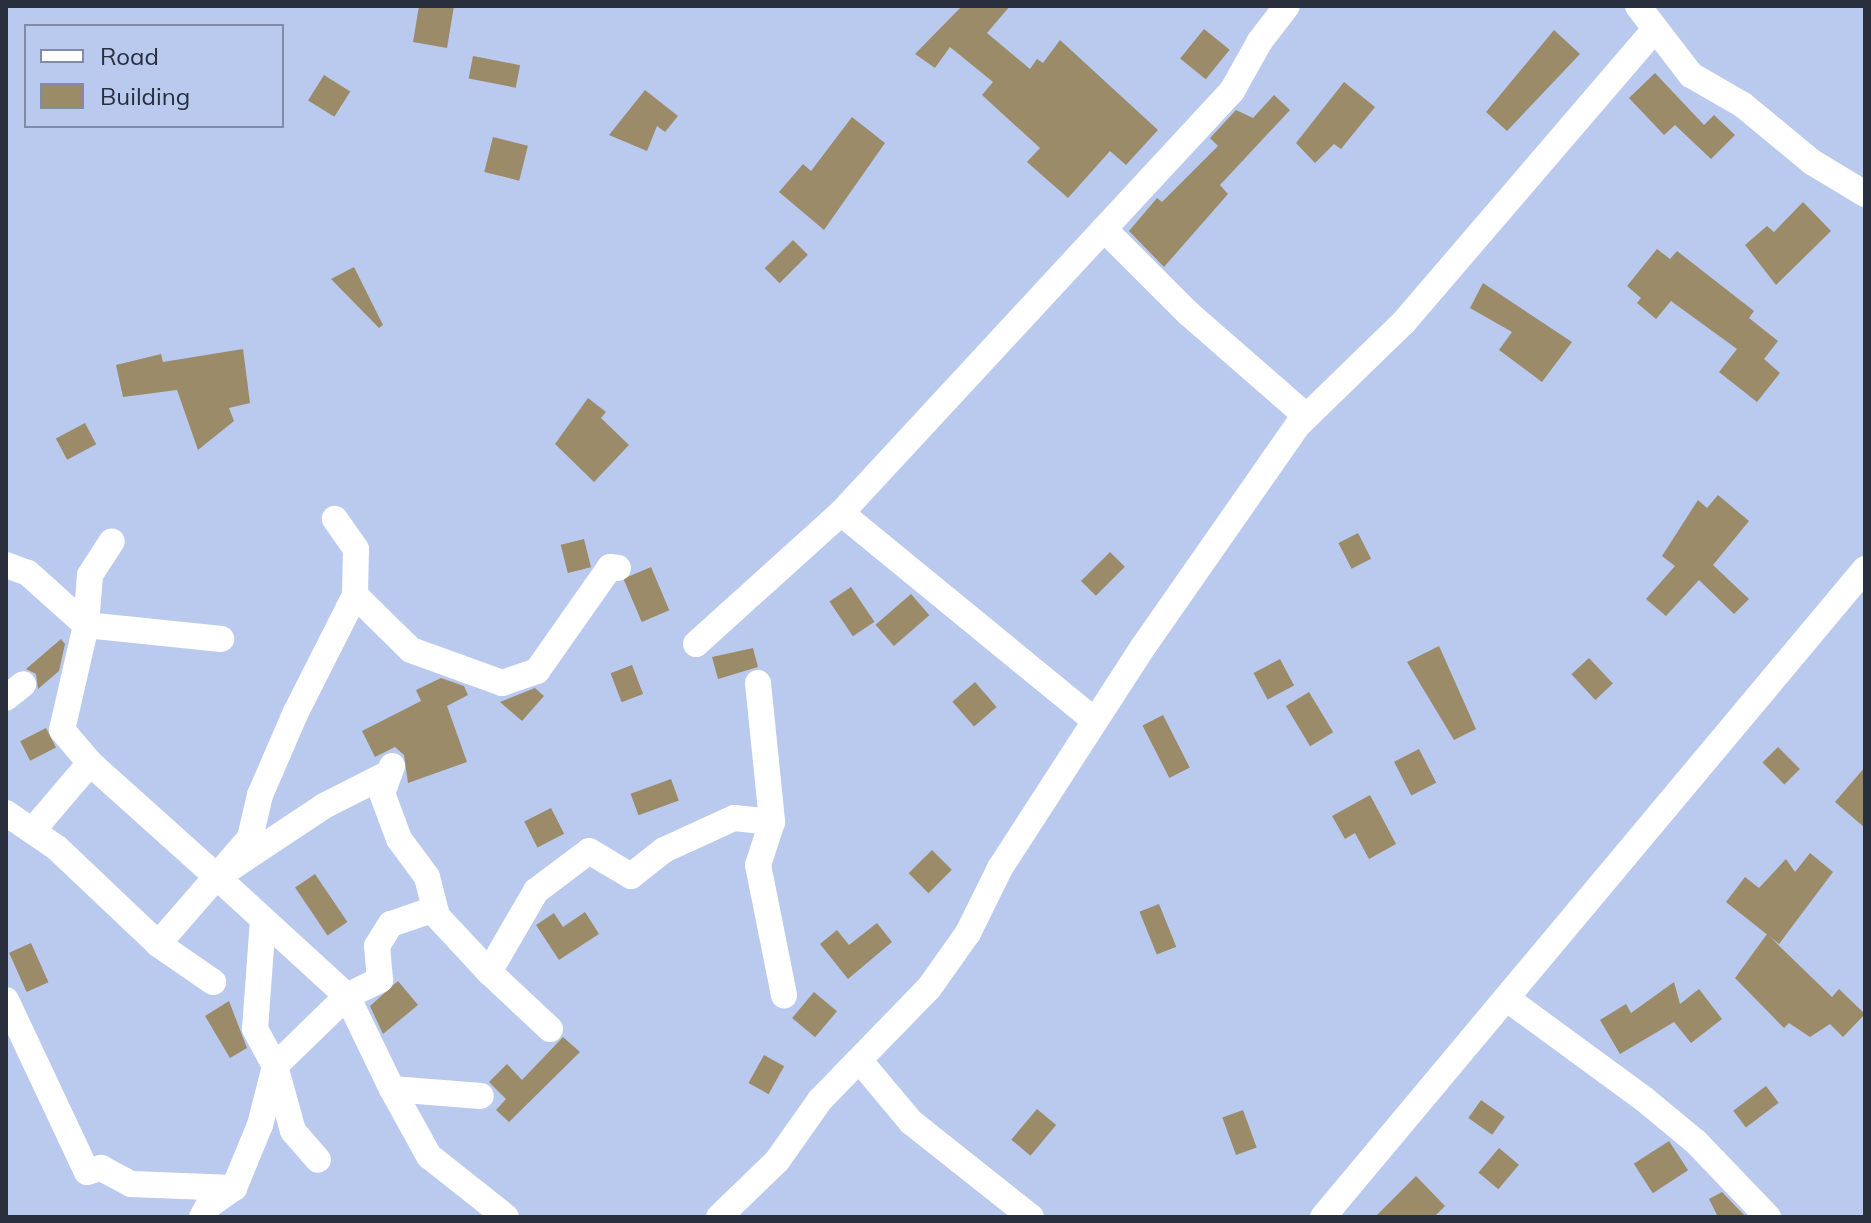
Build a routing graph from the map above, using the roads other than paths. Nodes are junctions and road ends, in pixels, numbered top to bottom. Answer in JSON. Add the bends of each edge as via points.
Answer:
{"nodes":[{"id":1,"x":1287,"y":6,"type":"edge"},
{"id":2,"x":1638,"y":6,"type":"edge"},
{"id":3,"x":1654,"y":30,"type":"junction"},
{"id":4,"x":1865,"y":194,"type":"edge"},
{"id":5,"x":1104,"y":229,"type":"junction"},
{"id":6,"x":1306,"y":416,"type":"junction"},
{"id":7,"x":841,"y":513,"type":"junction"},
{"id":8,"x":335,"y":519,"type":"dead end"},
{"id":9,"x":112,"y":541,"type":"dead end"},
{"id":10,"x":6,"y":565,"type":"edge"},
{"id":11,"x":618,"y":568,"type":"dead end"},
{"id":12,"x":1865,"y":569,"type":"edge"},
{"id":13,"x":355,"y":595,"type":"junction"},
{"id":14,"x":86,"y":625,"type":"junction"},
{"id":15,"x":221,"y":639,"type":"dead end"},
{"id":16,"x":696,"y":644,"type":"dead end"},
{"id":17,"x":758,"y":683,"type":"dead end"},
{"id":18,"x":1095,"y":721,"type":"junction"},
{"id":19,"x":90,"y":763,"type":"junction"},
{"id":20,"x":6,"y":813,"type":"edge"},
{"id":21,"x":772,"y":822,"type":"junction"},
{"id":22,"x":33,"y":830,"type":"junction"},
{"id":23,"x":217,"y":877,"type":"junction"},
{"id":24,"x":435,"y":909,"type":"junction"},
{"id":25,"x":263,"y":920,"type":"junction"},
{"id":26,"x":158,"y":944,"type":"junction"},
{"id":27,"x":489,"y":972,"type":"junction"},
{"id":28,"x":213,"y":982,"type":"dead end"},
{"id":29,"x":784,"y":995,"type":"dead end"},
{"id":30,"x":347,"y":996,"type":"junction"},
{"id":31,"x":1506,"y":998,"type":"junction"},
{"id":32,"x":6,"y":1000,"type":"edge"},
{"id":33,"x":550,"y":1029,"type":"dead end"},
{"id":34,"x":860,"y":1061,"type":"junction"},
{"id":35,"x":275,"y":1066,"type":"junction"},
{"id":36,"x":392,"y":1089,"type":"junction"},
{"id":37,"x":481,"y":1096,"type":"dead end"},
{"id":38,"x":318,"y":1160,"type":"dead end"},
{"id":39,"x":234,"y":1188,"type":"junction"},
{"id":40,"x":202,"y":1217,"type":"edge"},
{"id":41,"x":506,"y":1217,"type":"edge"},
{"id":42,"x":719,"y":1217,"type":"edge"},
{"id":43,"x":1031,"y":1217,"type":"edge"},
{"id":44,"x":1323,"y":1217,"type":"edge"},
{"id":45,"x":1768,"y":1217,"type":"edge"}],
"edges":[{"from":1,"to":5,"type":"street","via":[[1232,91]]},
{"from":2,"to":3,"type":"street"},
{"from":3,"to":4,"type":"street","via":[[1691,75],[1743,105],[1812,162]]},
{"from":3,"to":6,"type":"street","via":[[1404,322]]},
{"from":5,"to":6,"type":"street","via":[[1188,313]]},
{"from":5,"to":7,"type":"street"},
{"from":6,"to":18,"type":"street"},
{"from":7,"to":16,"type":"street"},
{"from":7,"to":18,"type":"street"},
{"from":8,"to":13,"type":"street","via":[[356,549]]},
{"from":9,"to":14,"type":"street","via":[[90,575]]},
{"from":10,"to":14,"type":"street","via":[[28,573]]},
{"from":11,"to":13,"type":"street","via":[[610,567],[537,671],[502,683],[411,650]]},
{"from":12,"to":31,"type":"street"},
{"from":13,"to":23,"type":"street","via":[[284,739],[260,795],[250,838]]},
{"from":14,"to":15,"type":"street"},
{"from":14,"to":19,"type":"street","via":[[62,730]]},
{"from":17,"to":21,"type":"street"},
{"from":18,"to":34,"type":"street","via":[[1000,868],[968,933],[929,988]]},
{"from":19,"to":22,"type":"street"},
{"from":19,"to":23,"type":"street"},
{"from":20,"to":22,"type":"street"},
{"from":21,"to":27,"type":"street","via":[[734,818],[664,850],[631,876],[589,851],[536,891]]},
{"from":21,"to":29,"type":"street","via":[[758,865]]},
{"from":22,"to":26,"type":"street"},
{"from":23,"to":24,"type":"street","via":[[324,806],[390,770],[382,793],[399,839],[427,877]]},
{"from":23,"to":25,"type":"street"},
{"from":23,"to":26,"type":"street"},
{"from":24,"to":27,"type":"street"},
{"from":24,"to":30,"type":"street","via":[[391,924],[377,946],[380,980]]},
{"from":25,"to":30,"type":"street"},
{"from":25,"to":35,"type":"street","via":[[255,1029]]},
{"from":26,"to":28,"type":"street"},
{"from":27,"to":33,"type":"street"},
{"from":30,"to":35,"type":"street"},
{"from":30,"to":36,"type":"street"},
{"from":31,"to":44,"type":"street"},
{"from":31,"to":45,"type":"street","via":[[1665,1116]]},
{"from":32,"to":39,"type":"street","via":[[87,1172],[101,1168],[131,1184]]},
{"from":34,"to":42,"type":"street","via":[[820,1100],[777,1161]]},
{"from":34,"to":43,"type":"street","via":[[911,1122]]},
{"from":35,"to":38,"type":"street","via":[[293,1131]]},
{"from":35,"to":39,"type":"street","via":[[260,1125]]},
{"from":36,"to":37,"type":"street"},
{"from":36,"to":41,"type":"street","via":[[429,1156]]},
{"from":39,"to":40,"type":"street","via":[[208,1206]]}]}
